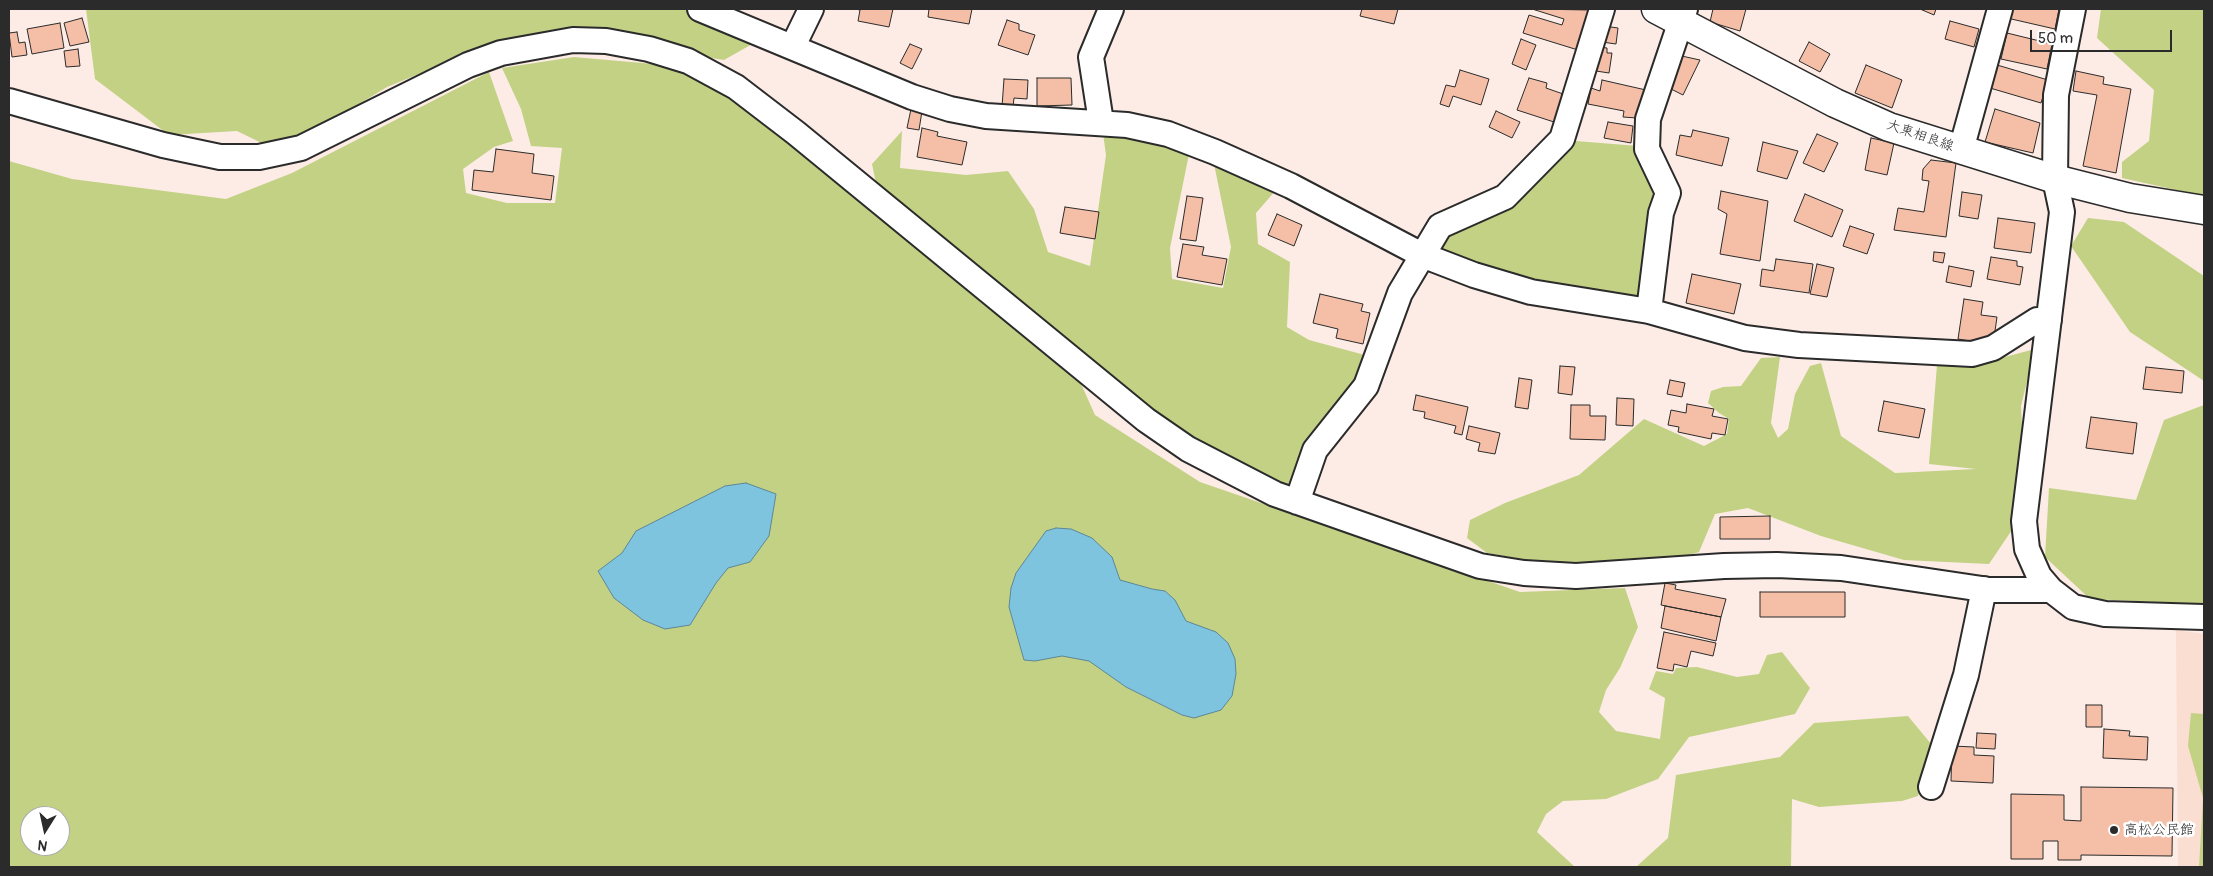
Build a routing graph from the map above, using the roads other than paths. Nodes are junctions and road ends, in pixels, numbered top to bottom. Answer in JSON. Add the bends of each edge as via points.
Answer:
{"nodes":[{"id":1,"x":700,"y":9,"type":"edge"},
{"id":2,"x":811,"y":9,"type":"edge"},
{"id":3,"x":1111,"y":9,"type":"edge"},
{"id":4,"x":1602,"y":9,"type":"edge"},
{"id":5,"x":2000,"y":9,"type":"edge"},
{"id":6,"x":2073,"y":9,"type":"edge"},
{"id":7,"x":1673,"y":13,"type":"edge"},
{"id":8,"x":793,"y":46,"type":"junction"},
{"id":9,"x":9,"y":101,"type":"edge"},
{"id":10,"x":1101,"y":122,"type":"junction"},
{"id":11,"x":1961,"y":150,"type":"junction"},
{"id":12,"x":2055,"y":179,"type":"junction"},
{"id":13,"x":2204,"y":210,"type":"edge"},
{"id":14,"x":1422,"y":255,"type":"junction"},
{"id":15,"x":1649,"y":311,"type":"junction"},
{"id":16,"x":2049,"y":320,"type":"junction"},
{"id":17,"x":1297,"y":502,"type":"junction"},
{"id":18,"x":1984,"y":589,"type":"junction"},
{"id":19,"x":2051,"y":590,"type":"junction"},
{"id":20,"x":2204,"y":617,"type":"edge"},
{"id":21,"x":1931,"y":787,"type":"dead end"}],
"edges":[{"from":1,"to":8,"type":"street"},
{"from":2,"to":8,"type":"street"},
{"from":3,"to":10,"type":"street","via":[[1091,57]]},
{"from":4,"to":14,"type":"street","via":[[1562,139],[1505,197],[1440,226]]},
{"from":5,"to":11,"type":"street"},
{"from":6,"to":12,"type":"street","via":[[2056,95]]},
{"from":7,"to":11,"type":"main road","name":"大東相良線","via":[[1835,103],[1889,127]]},
{"from":7,"to":15,"type":"street","via":[[1648,118],[1647,149],[1668,193],[1661,214]]},
{"from":8,"to":10,"type":"street","via":[[950,109],[986,116]]},
{"from":9,"to":17,"type":"street","via":[[163,145],[220,157],[259,157],[301,148],[468,65],[501,54],[573,40],[649,48],[688,61],[736,87],[796,132],[1139,414],[1174,439],[1228,471]]},
{"from":10,"to":14,"type":"street","via":[[1168,134],[1215,152],[1291,186]]},
{"from":11,"to":12,"type":"main road","name":"大東相良線"},
{"from":12,"to":13,"type":"main road","name":"大東相良線","via":[[2130,198]]},
{"from":12,"to":16,"type":"street","via":[[2062,212]]},
{"from":14,"to":15,"type":"street","via":[[1530,292]]},
{"from":14,"to":17,"type":"street","via":[[1400,292],[1366,386],[1315,450]]},
{"from":15,"to":16,"type":"street","via":[[1745,338],[1799,345],[1972,354],[1993,348],[2037,320]]},
{"from":16,"to":19,"type":"street","via":[[2024,521],[2027,549],[2039,576]]},
{"from":17,"to":18,"type":"street","via":[[1480,566],[1524,573],[1576,576],[1786,565],[1841,568]]},
{"from":18,"to":19,"type":"street"},
{"from":18,"to":21,"type":"street","via":[[1966,675]]},
{"from":19,"to":20,"type":"street","via":[[2073,607],[2105,614]]}]}
